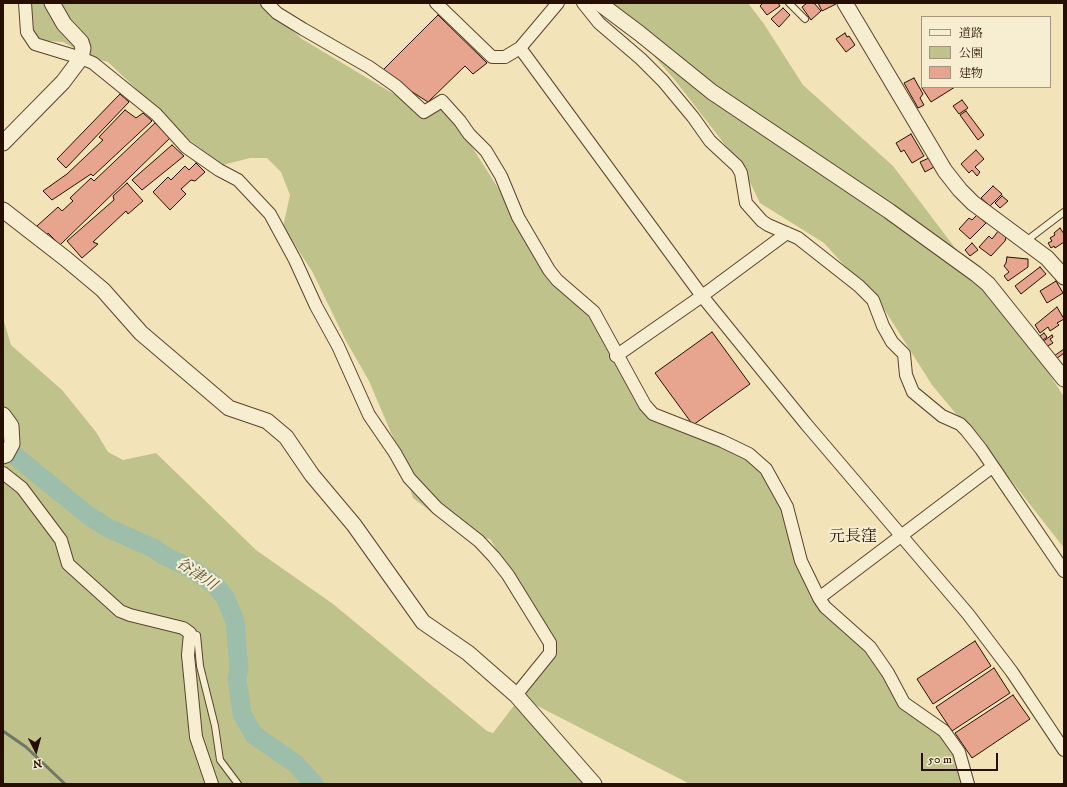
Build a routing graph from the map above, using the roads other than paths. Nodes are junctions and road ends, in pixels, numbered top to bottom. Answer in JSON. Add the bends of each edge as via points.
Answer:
{"nodes":[{"id":1,"x":25,"y":3,"type":"edge"},
{"id":2,"x":52,"y":3,"type":"edge"},
{"id":3,"x":267,"y":3,"type":"edge"},
{"id":4,"x":436,"y":3,"type":"edge"},
{"id":5,"x":558,"y":3,"type":"edge"},
{"id":6,"x":583,"y":3,"type":"edge"},
{"id":7,"x":599,"y":3,"type":"edge"},
{"id":8,"x":789,"y":3,"type":"edge"},
{"id":9,"x":845,"y":3,"type":"edge"},
{"id":10,"x":805,"y":19,"type":"dead end"},
{"id":11,"x":520,"y":48,"type":"junction"},
{"id":12,"x":81,"y":58,"type":"junction"},
{"id":13,"x":3,"y":143,"type":"edge"},
{"id":14,"x":3,"y":210,"type":"edge"},
{"id":15,"x":1064,"y":212,"type":"edge"},
{"id":16,"x":788,"y":233,"type":"junction"},
{"id":17,"x":1026,"y":241,"type":"junction"},
{"id":18,"x":1064,"y":277,"type":"edge"},
{"id":19,"x":702,"y":296,"type":"junction"},
{"id":20,"x":616,"y":356,"type":"junction"},
{"id":21,"x":1064,"y":379,"type":"edge"},
{"id":22,"x":3,"y":415,"type":"edge"},
{"id":23,"x":3,"y":456,"type":"edge"},
{"id":24,"x":992,"y":467,"type":"junction"},
{"id":25,"x":3,"y":473,"type":"edge"},
{"id":26,"x":899,"y":535,"type":"junction"},
{"id":27,"x":1064,"y":571,"type":"edge"},
{"id":28,"x":819,"y":598,"type":"junction"},
{"id":29,"x":190,"y":633,"type":"junction"},
{"id":30,"x":516,"y":696,"type":"junction"},
{"id":31,"x":1064,"y":750,"type":"edge"},
{"id":32,"x":212,"y":784,"type":"edge"},
{"id":33,"x":238,"y":784,"type":"edge"},
{"id":34,"x":594,"y":784,"type":"edge"},
{"id":35,"x":968,"y":784,"type":"edge"}],
"edges":[{"from":1,"to":12,"type":"street","via":[[27,32],[35,44]]},
{"from":2,"to":12,"type":"street","via":[[64,24],[81,42]]},
{"from":3,"to":20,"type":"street","via":[[303,30],[369,67],[396,86],[424,112],[442,102],[486,151],[501,176],[518,217],[548,270],[594,312]]},
{"from":4,"to":11,"type":"street","via":[[492,57],[505,57]]},
{"from":5,"to":11,"type":"street"},
{"from":6,"to":16,"type":"street","via":[[599,23],[663,81],[710,141],[737,166],[741,173],[748,206],[768,225]]},
{"from":7,"to":21,"type":"street","via":[[712,92],[889,211],[976,274],[988,284]]},
{"from":8,"to":10,"type":"lane"},
{"from":9,"to":17,"type":"street","via":[[952,180],[974,203]]},
{"from":11,"to":19,"type":"street"},
{"from":12,"to":13,"type":"street","via":[[62,82]]},
{"from":12,"to":30,"type":"street","via":[[93,63],[156,114],[186,148],[238,180],[270,214],[338,346],[369,415],[409,478],[438,508],[479,541],[494,557],[550,643],[550,653]]},
{"from":14,"to":30,"type":"street","via":[[103,290],[141,333],[229,408],[267,421],[286,437],[312,475],[354,525],[423,622],[468,653]]},
{"from":15,"to":17,"type":"lane"},
{"from":16,"to":19,"type":"street"},
{"from":16,"to":24,"type":"street","via":[[859,286],[873,300],[892,342],[904,354],[906,375],[913,392],[942,416],[960,424]]},
{"from":17,"to":18,"type":"street","via":[[1047,258]]},
{"from":19,"to":20,"type":"street"},
{"from":19,"to":26,"type":"street","via":[[765,376]]},
{"from":20,"to":28,"type":"street","via":[[645,405],[654,414],[749,454],[766,470],[789,512],[801,561]]},
{"from":22,"to":23,"type":"street","via":[[11,426],[12,444]]},
{"from":24,"to":26,"type":"street"},
{"from":24,"to":27,"type":"street"},
{"from":25,"to":29,"type":"street","via":[[22,488],[61,540],[68,564],[120,611],[182,628]]},
{"from":26,"to":28,"type":"street"},
{"from":26,"to":31,"type":"street","via":[[968,614],[1008,666]]},
{"from":28,"to":35,"type":"street","via":[[825,607],[870,647],[904,703],[944,731],[959,752]]},
{"from":29,"to":32,"type":"street","via":[[188,655],[196,737]]},
{"from":29,"to":33,"type":"lane","via":[[197,635],[200,666],[215,726],[220,760]]},
{"from":30,"to":34,"type":"street"}]}
